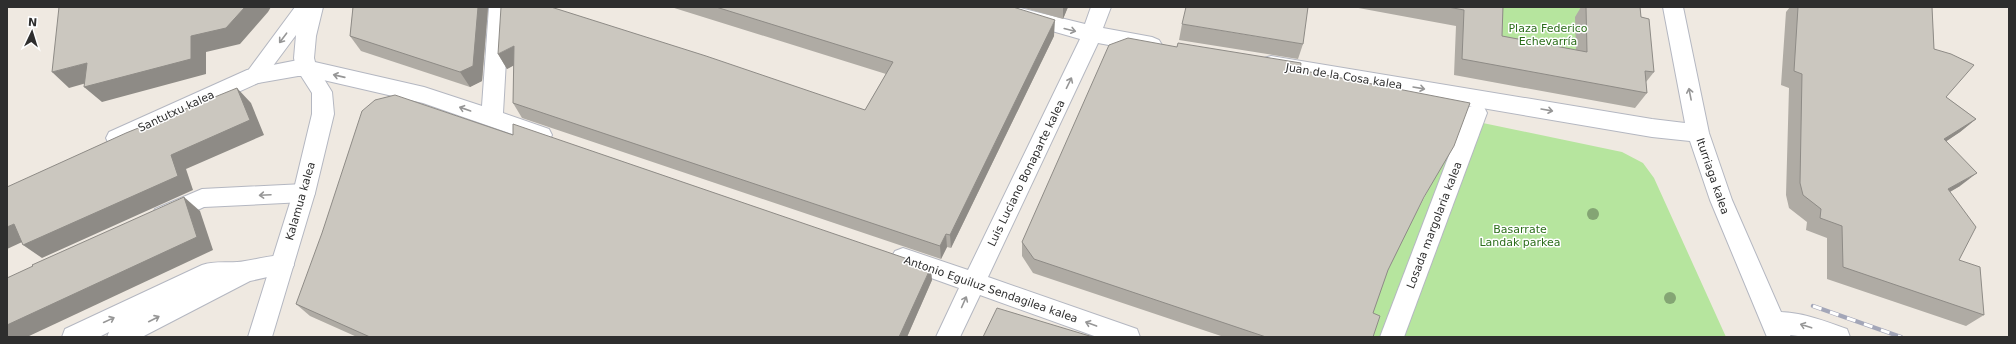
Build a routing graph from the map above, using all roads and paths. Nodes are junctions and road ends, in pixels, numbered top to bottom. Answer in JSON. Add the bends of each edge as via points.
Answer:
{"nodes":[{"id":1,"x":306,"y":7,"type":"edge"},
{"id":2,"x":313,"y":7,"type":"edge"},
{"id":3,"x":499,"y":7,"type":"edge"},
{"id":4,"x":992,"y":7,"type":"edge"},
{"id":5,"x":1101,"y":7,"type":"edge"},
{"id":6,"x":1672,"y":7,"type":"edge"},
{"id":7,"x":1092,"y":35,"type":"junction"},
{"id":8,"x":1171,"y":48,"type":"edge"},
{"id":9,"x":1250,"y":61,"type":"edge"},
{"id":10,"x":306,"y":68,"type":"junction"},
{"id":11,"x":245,"y":79,"type":"junction"},
{"id":12,"x":1476,"y":113,"type":"dead end"},
{"id":13,"x":492,"y":119,"type":"junction"},
{"id":14,"x":1698,"y":132,"type":"junction"},
{"id":15,"x":560,"y":142,"type":"edge"},
{"id":16,"x":97,"y":148,"type":"edge"},
{"id":17,"x":304,"y":193,"type":"junction"},
{"id":18,"x":144,"y":224,"type":"edge"},
{"id":19,"x":880,"y":251,"type":"edge"},
{"id":20,"x":282,"y":265,"type":"junction"},
{"id":21,"x":244,"y":272,"type":"junction"},
{"id":22,"x":973,"y":282,"type":"junction"},
{"id":23,"x":1776,"y":330,"type":"edge"},
{"id":24,"x":74,"y":337,"type":"edge"},
{"id":25,"x":119,"y":337,"type":"edge"},
{"id":26,"x":260,"y":337,"type":"edge"},
{"id":27,"x":948,"y":337,"type":"edge"},
{"id":28,"x":1128,"y":337,"type":"edge"},
{"id":29,"x":1392,"y":337,"type":"edge"},
{"id":30,"x":1838,"y":337,"type":"edge"}],
"edges":[{"from":1,"to":11,"type":"street","name":"Santutxu kalea","one_way":true},
{"from":2,"to":10,"type":"street","via":[[306,36]]},
{"from":3,"to":13,"type":"street"},
{"from":4,"to":7,"type":"street","one_way":true,"via":[[1038,22]]},
{"from":5,"to":7,"type":"street","name":"Luis Luciano Bonaparte kalea"},
{"from":14,"to":6,"type":"street","name":"Iturriaga kalea","one_way":true},
{"from":7,"to":8,"type":"street"},
{"from":22,"to":7,"type":"street","name":"Luis Luciano Bonaparte kalea","one_way":true},
{"from":9,"to":14,"type":"street","name":"Juan de la Cosa kalea","one_way":true,"via":[[1652,128]]},
{"from":10,"to":11,"type":"street","via":[[280,70]]},
{"from":13,"to":10,"type":"street","one_way":true,"via":[[424,95]]},
{"from":10,"to":17,"type":"street","name":"Kalamua kalea","via":[[322,92],[323,114]]},
{"from":11,"to":16,"type":"street","name":"Santutxu kalea"},
{"from":12,"to":29,"type":"street","name":"Losada margolaria kalea"},
{"from":13,"to":15,"type":"street"},
{"from":14,"to":23,"type":"street","name":"Iturriaga kalea","via":[[1721,200]]},
{"from":17,"to":18,"type":"street","one_way":true,"via":[[202,198]]},
{"from":17,"to":20,"type":"street","name":"Kalamua kalea"},
{"from":19,"to":22,"type":"street","name":"Antonio Eguiluz Sendagilea kalea"},
{"from":20,"to":21,"type":"street","via":[[265,266]]},
{"from":20,"to":26,"type":"street","name":"Kalamua kalea"},
{"from":24,"to":21,"type":"street","one_way":true,"via":[[210,272]]},
{"from":25,"to":21,"type":"street","one_way":true},
{"from":27,"to":22,"type":"street","name":"Luis Luciano Bonaparte kalea","one_way":true},
{"from":28,"to":22,"type":"street","name":"Antonio Eguiluz Sendagilea kalea","one_way":true},
{"from":30,"to":23,"type":"street","one_way":true,"via":[[1800,324]]}]}
